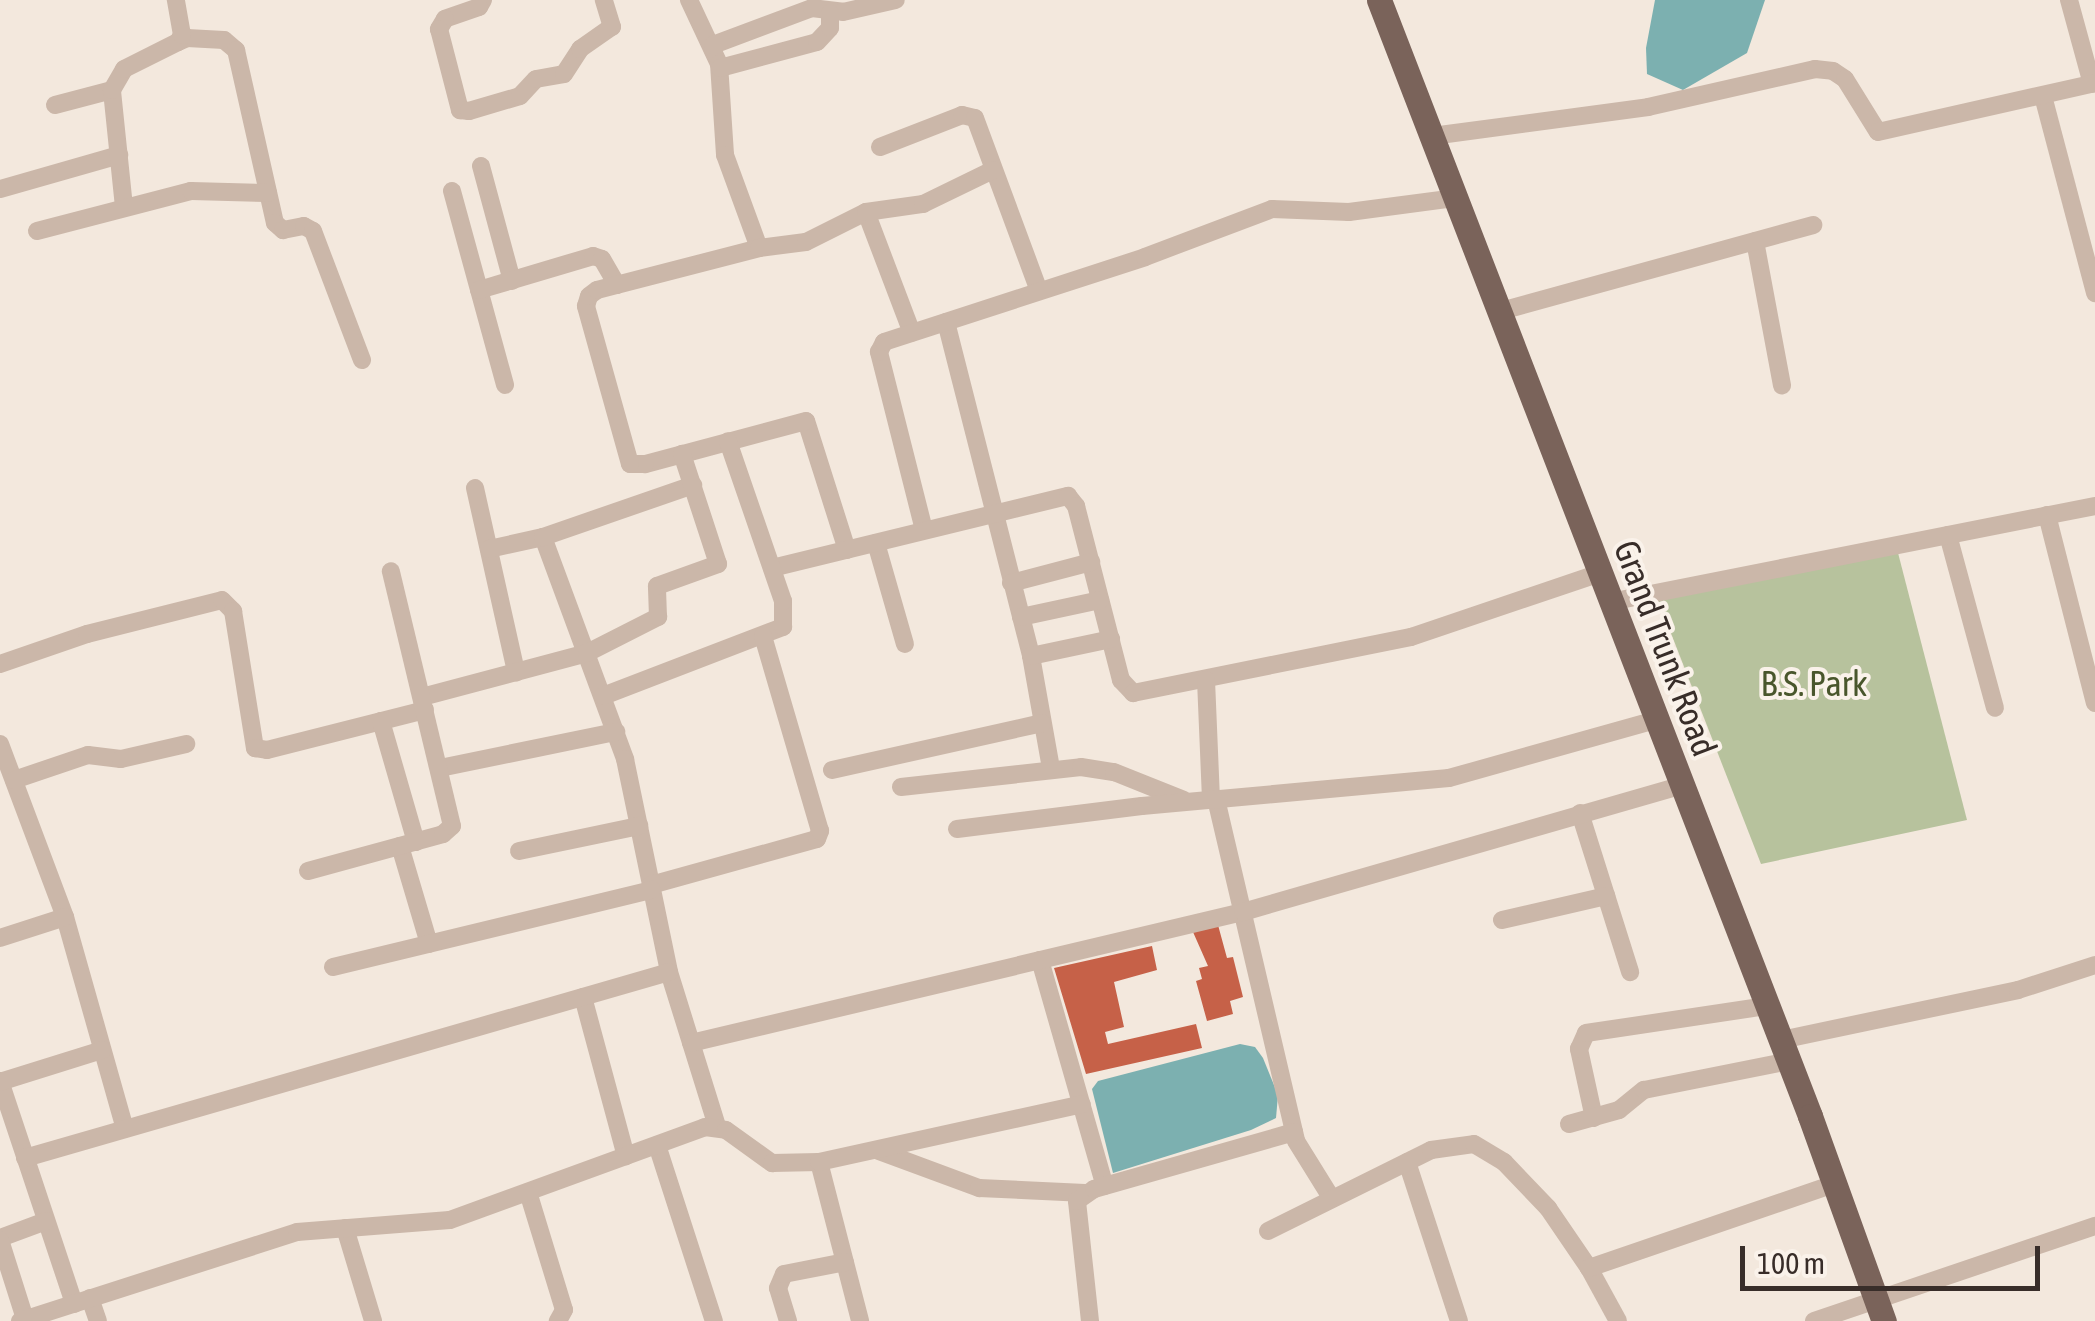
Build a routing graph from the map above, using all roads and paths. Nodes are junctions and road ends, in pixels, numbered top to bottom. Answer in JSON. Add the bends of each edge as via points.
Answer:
{"nodes":[{"id":1,"x":176,"y":0,"type":"edge"},
{"id":2,"x":483,"y":0,"type":"edge"},
{"id":3,"x":604,"y":0,"type":"edge"},
{"id":4,"x":689,"y":0,"type":"edge"},
{"id":5,"x":896,"y":0,"type":"edge"},
{"id":6,"x":1379,"y":0,"type":"edge"},
{"id":7,"x":2070,"y":0,"type":"edge"},
{"id":8,"x":802,"y":10,"type":"junction"},
{"id":9,"x":830,"y":13,"type":"junction"},
{"id":10,"x":178,"y":42,"type":"junction"},
{"id":11,"x":713,"y":44,"type":"junction"},
{"id":12,"x":806,"y":44,"type":"junction"},
{"id":13,"x":720,"y":68,"type":"junction"},
{"id":14,"x":2093,"y":83,"type":"edge"},
{"id":15,"x":112,"y":90,"type":"junction"},
{"id":16,"x":2043,"y":96,"type":"junction"},
{"id":17,"x":55,"y":104,"type":"dead end"},
{"id":18,"x":1432,"y":136,"type":"junction"},
{"id":19,"x":880,"y":147,"type":"dead end"},
{"id":20,"x":119,"y":154,"type":"junction"},
{"id":21,"x":481,"y":166,"type":"dead end"},
{"id":22,"x":993,"y":170,"type":"junction"},
{"id":23,"x":0,"y":189,"type":"edge"},
{"id":24,"x":452,"y":191,"type":"dead end"},
{"id":25,"x":268,"y":194,"type":"junction"},
{"id":26,"x":1456,"y":198,"type":"junction"},
{"id":27,"x":124,"y":207,"type":"junction"},
{"id":28,"x":866,"y":212,"type":"junction"},
{"id":29,"x":1813,"y":225,"type":"dead end"},
{"id":30,"x":37,"y":232,"type":"dead end"},
{"id":31,"x":1754,"y":241,"type":"junction"},
{"id":32,"x":759,"y":248,"type":"junction"},
{"id":33,"x":512,"y":280,"type":"junction"},
{"id":34,"x":616,"y":285,"type":"junction"},
{"id":35,"x":479,"y":290,"type":"junction"},
{"id":36,"x":1040,"y":291,"type":"junction"},
{"id":37,"x":2095,"y":293,"type":"edge"},
{"id":38,"x":1502,"y":311,"type":"junction"},
{"id":39,"x":946,"y":322,"type":"junction"},
{"id":40,"x":912,"y":333,"type":"junction"},
{"id":41,"x":362,"y":360,"type":"dead end"},
{"id":42,"x":505,"y":385,"type":"dead end"},
{"id":43,"x":1782,"y":385,"type":"dead end"},
{"id":44,"x":728,"y":441,"type":"junction"},
{"id":45,"x":682,"y":454,"type":"junction"},
{"id":46,"x":693,"y":485,"type":"junction"},
{"id":47,"x":475,"y":488,"type":"dead end"},
{"id":48,"x":2095,"y":506,"type":"edge"},
{"id":49,"x":992,"y":513,"type":"junction"},
{"id":50,"x":2047,"y":515,"type":"junction"},
{"id":51,"x":924,"y":530,"type":"junction"},
{"id":52,"x":1948,"y":534,"type":"junction"},
{"id":53,"x":544,"y":537,"type":"junction"},
{"id":54,"x":876,"y":542,"type":"junction"},
{"id":55,"x":489,"y":549,"type":"junction"},
{"id":56,"x":847,"y":550,"type":"junction"},
{"id":57,"x":1091,"y":562,"type":"junction"},
{"id":58,"x":772,"y":568,"type":"junction"},
{"id":59,"x":391,"y":571,"type":"dead end"},
{"id":60,"x":1600,"y":573,"type":"junction"},
{"id":61,"x":1011,"y":583,"type":"junction"},
{"id":62,"x":1100,"y":600,"type":"junction"},
{"id":63,"x":1610,"y":602,"type":"junction"},
{"id":64,"x":1021,"y":617,"type":"junction"},
{"id":65,"x":763,"y":636,"type":"junction"},
{"id":66,"x":1110,"y":640,"type":"junction"},
{"id":67,"x":905,"y":644,"type":"dead end"},
{"id":68,"x":587,"y":653,"type":"junction"},
{"id":69,"x":1030,"y":656,"type":"junction"},
{"id":70,"x":0,"y":664,"type":"edge"},
{"id":71,"x":516,"y":672,"type":"junction"},
{"id":72,"x":1206,"y":680,"type":"junction"},
{"id":73,"x":603,"y":696,"type":"junction"},
{"id":74,"x":2095,"y":703,"type":"edge"},
{"id":75,"x":424,"y":704,"type":"junction"},
{"id":76,"x":1994,"y":708,"type":"dead end"},
{"id":77,"x":1656,"y":720,"type":"junction"},
{"id":78,"x":381,"y":721,"type":"junction"},
{"id":79,"x":1042,"y":723,"type":"junction"},
{"id":80,"x":616,"y":732,"type":"junction"},
{"id":81,"x":0,"y":744,"type":"edge"},
{"id":82,"x":186,"y":744,"type":"dead end"},
{"id":83,"x":440,"y":768,"type":"junction"},
{"id":84,"x":1051,"y":768,"type":"junction"},
{"id":85,"x":832,"y":770,"type":"dead end"},
{"id":86,"x":14,"y":780,"type":"junction"},
{"id":87,"x":1680,"y":786,"type":"junction"},
{"id":88,"x":902,"y":787,"type":"dead end"},
{"id":89,"x":1214,"y":799,"type":"junction"},
{"id":90,"x":1189,"y":802,"type":"junction"},
{"id":91,"x":1580,"y":812,"type":"junction"},
{"id":92,"x":639,"y":826,"type":"junction"},
{"id":93,"x":957,"y":830,"type":"dead end"},
{"id":94,"x":408,"y":844,"type":"junction"},
{"id":95,"x":519,"y":852,"type":"dead end"},
{"id":96,"x":308,"y":871,"type":"dead end"},
{"id":97,"x":651,"y":888,"type":"junction"},
{"id":98,"x":1606,"y":896,"type":"junction"},
{"id":99,"x":1242,"y":912,"type":"junction"},
{"id":100,"x":65,"y":917,"type":"junction"},
{"id":101,"x":1502,"y":920,"type":"dead end"},
{"id":102,"x":0,"y":938,"type":"edge"},
{"id":103,"x":429,"y":944,"type":"junction"},
{"id":104,"x":1040,"y":960,"type":"junction"},
{"id":105,"x":2095,"y":965,"type":"edge"},
{"id":106,"x":333,"y":968,"type":"dead end"},
{"id":107,"x":668,"y":972,"type":"junction"},
{"id":108,"x":1630,"y":972,"type":"dead end"},
{"id":109,"x":583,"y":997,"type":"junction"},
{"id":110,"x":1768,"y":1006,"type":"junction"},
{"id":111,"x":691,"y":1044,"type":"junction"},
{"id":112,"x":102,"y":1050,"type":"junction"},
{"id":113,"x":1785,"y":1050,"type":"junction"},
{"id":114,"x":0,"y":1084,"type":"edge"},
{"id":115,"x":1082,"y":1104,"type":"junction"},
{"id":116,"x":1594,"y":1118,"type":"junction"},
{"id":117,"x":1569,"y":1124,"type":"dead end"},
{"id":118,"x":716,"y":1126,"type":"junction"},
{"id":119,"x":125,"y":1129,"type":"junction"},
{"id":120,"x":1294,"y":1132,"type":"junction"},
{"id":121,"x":657,"y":1145,"type":"junction"},
{"id":122,"x":879,"y":1151,"type":"junction"},
{"id":123,"x":626,"y":1156,"type":"junction"},
{"id":124,"x":26,"y":1158,"type":"junction"},
{"id":125,"x":819,"y":1162,"type":"junction"},
{"id":126,"x":1407,"y":1162,"type":"junction"},
{"id":127,"x":1834,"y":1184,"type":"junction"},
{"id":128,"x":1105,"y":1186,"type":"junction"},
{"id":129,"x":528,"y":1192,"type":"junction"},
{"id":130,"x":1085,"y":1193,"type":"junction"},
{"id":131,"x":1332,"y":1199,"type":"junction"},
{"id":132,"x":46,"y":1221,"type":"junction"},
{"id":133,"x":2095,"y":1226,"type":"edge"},
{"id":134,"x":345,"y":1228,"type":"junction"},
{"id":135,"x":1268,"y":1230,"type":"dead end"},
{"id":136,"x":0,"y":1239,"type":"edge"},
{"id":137,"x":844,"y":1262,"type":"junction"},
{"id":138,"x":1589,"y":1268,"type":"junction"},
{"id":139,"x":82,"y":1301,"type":"junction"},
{"id":140,"x":1880,"y":1311,"type":"edge"},
{"id":141,"x":22,"y":1320,"type":"edge"},
{"id":142,"x":1456,"y":1320,"type":"edge"},
{"id":143,"x":98,"y":1321,"type":"edge"},
{"id":144,"x":373,"y":1321,"type":"edge"},
{"id":145,"x":558,"y":1321,"type":"edge"},
{"id":146,"x":714,"y":1321,"type":"edge"},
{"id":147,"x":788,"y":1321,"type":"edge"},
{"id":148,"x":860,"y":1321,"type":"edge"},
{"id":149,"x":1090,"y":1321,"type":"edge"},
{"id":150,"x":1618,"y":1321,"type":"edge"},
{"id":151,"x":1814,"y":1321,"type":"edge"}],
"edges":[{"from":1,"to":10,"type":"street"},
{"from":2,"to":3,"type":"street","via":[[445,19],[439,29],[456,100],[469,112],[520,96],[536,79],[564,74],[580,49],[612,27]]},
{"from":4,"to":11,"type":"street"},
{"from":5,"to":9,"type":"street"},
{"from":6,"to":18,"type":"main road","name":"Grand Trunk Road"},
{"from":7,"to":14,"type":"street"},
{"from":8,"to":9,"type":"street"},
{"from":8,"to":11,"type":"street"},
{"from":8,"to":12,"type":"street"},
{"from":9,"to":12,"type":"street","via":[[824,36]]},
{"from":10,"to":15,"type":"street","via":[[124,69]]},
{"from":10,"to":25,"type":"street","via":[[224,40],[236,50]]},
{"from":11,"to":13,"type":"street"},
{"from":12,"to":13,"type":"street"},
{"from":13,"to":32,"type":"street","via":[[725,156]]},
{"from":14,"to":16,"type":"street"},
{"from":15,"to":17,"type":"street"},
{"from":15,"to":20,"type":"street"},
{"from":16,"to":18,"type":"street","via":[[1878,132],[1845,79],[1815,70],[1648,107]]},
{"from":16,"to":37,"type":"street"},
{"from":18,"to":26,"type":"main road","name":"Grand Trunk Road"},
{"from":19,"to":22,"type":"street","via":[[969,114]]},
{"from":20,"to":23,"type":"street"},
{"from":20,"to":27,"type":"street"},
{"from":21,"to":33,"type":"street"},
{"from":22,"to":28,"type":"street","via":[[924,204]]},
{"from":22,"to":36,"type":"street"},
{"from":24,"to":35,"type":"street"},
{"from":25,"to":27,"type":"street","via":[[192,191]]},
{"from":25,"to":41,"type":"street","via":[[278,228],[312,230]]},
{"from":26,"to":36,"type":"street","via":[[1348,212],[1272,208]]},
{"from":26,"to":38,"type":"main road","name":"Grand Trunk Road"},
{"from":27,"to":30,"type":"street"},
{"from":28,"to":32,"type":"street","via":[[816,239]]},
{"from":28,"to":40,"type":"street"},
{"from":29,"to":31,"type":"street"},
{"from":31,"to":38,"type":"street"},
{"from":31,"to":43,"type":"street"},
{"from":32,"to":34,"type":"street"},
{"from":33,"to":34,"type":"street","via":[[599,256]]},
{"from":33,"to":35,"type":"street"},
{"from":34,"to":45,"type":"street","via":[[597,290],[586,306],[627,459],[637,466]]},
{"from":35,"to":42,"type":"street"},
{"from":36,"to":39,"type":"street"},
{"from":38,"to":60,"type":"main road","name":"Grand Trunk Road"},
{"from":39,"to":40,"type":"street"},
{"from":39,"to":49,"type":"street"},
{"from":40,"to":51,"type":"street","via":[[884,342],[879,352]]},
{"from":44,"to":45,"type":"street"},
{"from":44,"to":56,"type":"street","via":[[806,421]]},
{"from":44,"to":58,"type":"street"},
{"from":45,"to":46,"type":"street"},
{"from":46,"to":53,"type":"street"},
{"from":46,"to":68,"type":"street","via":[[718,564],[657,586],[658,617]]},
{"from":47,"to":55,"type":"street"},
{"from":48,"to":50,"type":"street"},
{"from":49,"to":51,"type":"street"},
{"from":49,"to":57,"type":"street","via":[[1068,496]]},
{"from":49,"to":61,"type":"street"},
{"from":50,"to":52,"type":"street"},
{"from":50,"to":74,"type":"street"},
{"from":51,"to":54,"type":"street"},
{"from":52,"to":63,"type":"street"},
{"from":52,"to":76,"type":"street"},
{"from":53,"to":55,"type":"street"},
{"from":53,"to":68,"type":"street"},
{"from":54,"to":56,"type":"street"},
{"from":54,"to":67,"type":"street"},
{"from":55,"to":71,"type":"street"},
{"from":56,"to":58,"type":"street"},
{"from":57,"to":61,"type":"street"},
{"from":57,"to":62,"type":"street"},
{"from":58,"to":65,"type":"street","via":[[786,614],[783,627]]},
{"from":59,"to":75,"type":"street"},
{"from":60,"to":63,"type":"main road","name":"Grand Trunk Road"},
{"from":60,"to":72,"type":"street","via":[[1411,637]]},
{"from":61,"to":64,"type":"street"},
{"from":62,"to":64,"type":"street"},
{"from":62,"to":66,"type":"street"},
{"from":63,"to":77,"type":"main road","name":"Grand Trunk Road"},
{"from":64,"to":69,"type":"street"},
{"from":65,"to":73,"type":"street"},
{"from":65,"to":97,"type":"street","via":[[817,839]]},
{"from":66,"to":69,"type":"street"},
{"from":66,"to":72,"type":"street","via":[[1121,680],[1133,693]]},
{"from":68,"to":71,"type":"street"},
{"from":68,"to":73,"type":"street"},
{"from":69,"to":79,"type":"street"},
{"from":70,"to":78,"type":"street","via":[[222,600],[234,611],[255,748]]},
{"from":71,"to":75,"type":"street"},
{"from":72,"to":89,"type":"street"},
{"from":73,"to":80,"type":"street"},
{"from":75,"to":78,"type":"street"},
{"from":75,"to":83,"type":"street"},
{"from":77,"to":87,"type":"main road","name":"Grand Trunk Road"},
{"from":77,"to":89,"type":"street","via":[[1450,778]]},
{"from":78,"to":94,"type":"street"},
{"from":79,"to":84,"type":"street"},
{"from":79,"to":85,"type":"street"},
{"from":80,"to":83,"type":"street"},
{"from":80,"to":92,"type":"street"},
{"from":81,"to":86,"type":"street"},
{"from":82,"to":86,"type":"street","via":[[121,759],[88,755]]},
{"from":83,"to":94,"type":"street","via":[[452,826]]},
{"from":84,"to":88,"type":"street"},
{"from":84,"to":90,"type":"street","via":[[1114,772]]},
{"from":86,"to":100,"type":"street"},
{"from":87,"to":91,"type":"street"},
{"from":87,"to":110,"type":"main road","name":"Grand Trunk Road"},
{"from":89,"to":90,"type":"street"},
{"from":89,"to":99,"type":"street"},
{"from":90,"to":93,"type":"street"},
{"from":91,"to":98,"type":"street"},
{"from":91,"to":99,"type":"street"},
{"from":92,"to":95,"type":"street"},
{"from":92,"to":97,"type":"street"},
{"from":94,"to":96,"type":"street"},
{"from":94,"to":103,"type":"street"},
{"from":97,"to":103,"type":"street"},
{"from":97,"to":107,"type":"street"},
{"from":98,"to":101,"type":"street"},
{"from":98,"to":108,"type":"street"},
{"from":99,"to":104,"type":"street"},
{"from":99,"to":120,"type":"street"},
{"from":100,"to":102,"type":"street"},
{"from":100,"to":112,"type":"street"},
{"from":103,"to":106,"type":"street"},
{"from":104,"to":111,"type":"street"},
{"from":104,"to":115,"type":"street"},
{"from":105,"to":113,"type":"street"},
{"from":107,"to":109,"type":"street"},
{"from":107,"to":111,"type":"street"},
{"from":109,"to":119,"type":"street"},
{"from":109,"to":123,"type":"street"},
{"from":110,"to":113,"type":"main road","name":"Grand Trunk Road"},
{"from":110,"to":116,"type":"street","via":[[1586,1032],[1579,1049]]},
{"from":111,"to":118,"type":"street"},
{"from":112,"to":114,"type":"street"},
{"from":112,"to":119,"type":"street"},
{"from":113,"to":116,"type":"street","via":[[1644,1090],[1619,1110]]},
{"from":113,"to":127,"type":"main road","name":"Grand Trunk Road"},
{"from":114,"to":124,"type":"street"},
{"from":115,"to":122,"type":"street"},
{"from":115,"to":128,"type":"street"},
{"from":116,"to":117,"type":"street"},
{"from":118,"to":121,"type":"street"},
{"from":118,"to":125,"type":"street","via":[[772,1163]]},
{"from":119,"to":124,"type":"street"},
{"from":120,"to":128,"type":"street"},
{"from":120,"to":131,"type":"street"},
{"from":121,"to":123,"type":"street"},
{"from":121,"to":146,"type":"street"},
{"from":122,"to":125,"type":"street"},
{"from":122,"to":130,"type":"street","via":[[979,1188]]},
{"from":123,"to":129,"type":"street"},
{"from":124,"to":132,"type":"street"},
{"from":125,"to":137,"type":"street"},
{"from":126,"to":131,"type":"street"},
{"from":126,"to":138,"type":"street","via":[[1453,1144],[1490,1150],[1548,1208]]},
{"from":126,"to":142,"type":"street"},
{"from":127,"to":138,"type":"street"},
{"from":127,"to":140,"type":"main road","name":"Grand Trunk Road"},
{"from":128,"to":130,"type":"street"},
{"from":129,"to":134,"type":"street","via":[[434,1224]]},
{"from":129,"to":145,"type":"street","via":[[564,1310]]},
{"from":130,"to":149,"type":"street","via":[[1075,1213]]},
{"from":131,"to":135,"type":"street"},
{"from":132,"to":136,"type":"street"},
{"from":132,"to":139,"type":"street"},
{"from":133,"to":140,"type":"street"},
{"from":134,"to":139,"type":"street","via":[[297,1232]]},
{"from":134,"to":144,"type":"street"},
{"from":136,"to":141,"type":"street"},
{"from":137,"to":147,"type":"street","via":[[784,1274],[778,1288]]},
{"from":137,"to":148,"type":"street"},
{"from":138,"to":150,"type":"street"},
{"from":139,"to":141,"type":"street"},
{"from":139,"to":143,"type":"street"},
{"from":140,"to":151,"type":"street"}]}
